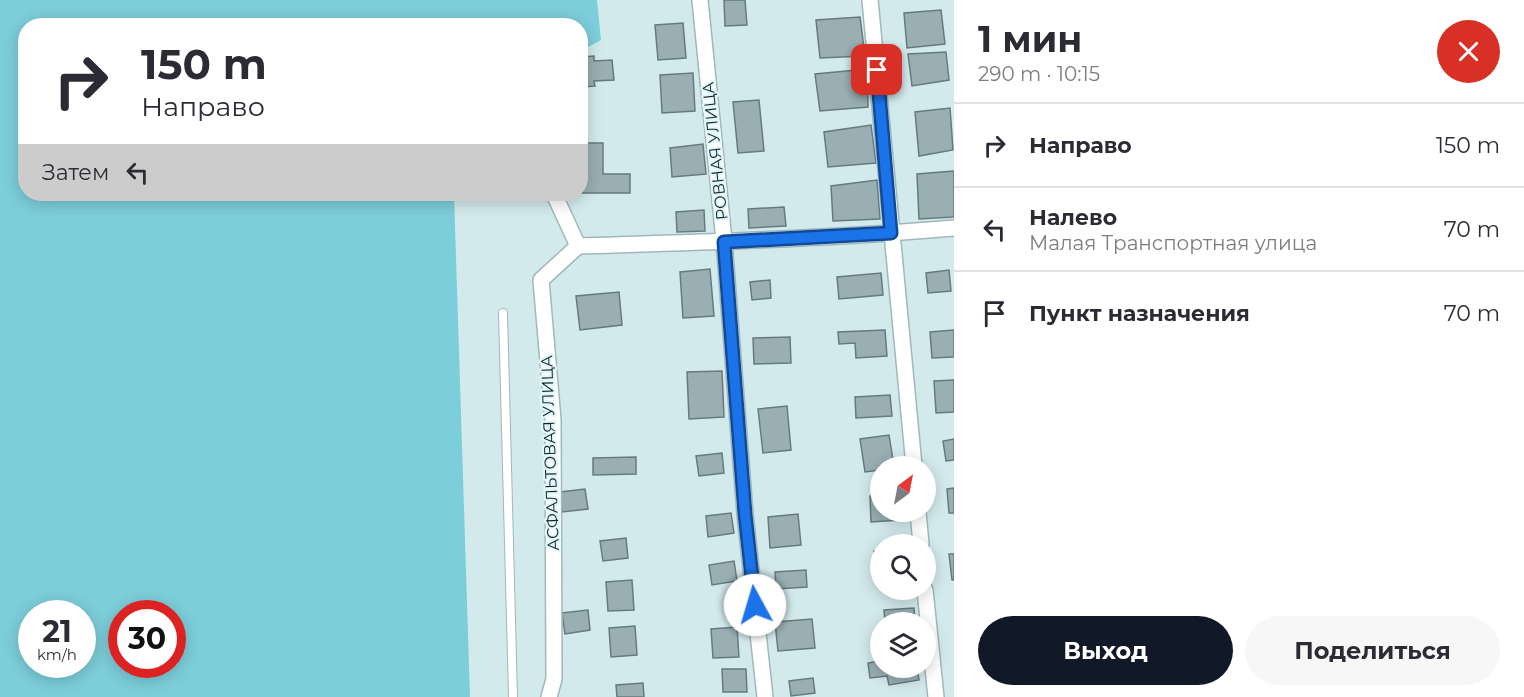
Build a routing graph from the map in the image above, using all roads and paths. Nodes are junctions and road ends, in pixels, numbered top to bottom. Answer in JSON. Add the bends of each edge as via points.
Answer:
{"nodes":[{"id":1,"x":700,"y":0,"type":"edge"},
{"id":2,"x":870,"y":0,"type":"edge"},
{"id":3,"x":557,"y":201,"type":"edge"},
{"id":4,"x":954,"y":228,"type":"edge"},
{"id":5,"x":891,"y":233,"type":"junction"},
{"id":6,"x":724,"y":242,"type":"junction"},
{"id":7,"x":578,"y":246,"type":"junction"},
{"id":8,"x":503,"y":313,"type":"dead end"},
{"id":9,"x":913,"y":456,"type":"edge"},
{"id":10,"x":927,"y":600,"type":"edge"},
{"id":11,"x":513,"y":697,"type":"edge"},
{"id":12,"x":549,"y":697,"type":"edge"},
{"id":13,"x":765,"y":697,"type":"edge"},
{"id":14,"x":936,"y":697,"type":"edge"}],
"edges":[{"from":1,"to":6,"type":"street","name":"РОВНАЯ УЛИЦА"},
{"from":2,"to":5,"type":"street"},
{"from":3,"to":7,"type":"street"},
{"from":4,"to":5,"type":"street"},
{"from":5,"to":6,"type":"street"},
{"from":5,"to":9,"type":"street"},
{"from":6,"to":7,"type":"street"},
{"from":6,"to":13,"type":"street","name":"РОВНАЯ УЛИЦА","via":[[745,514]]},
{"from":7,"to":12,"type":"street","name":"АСФАЛЬТОВАЯ УЛИЦА","via":[[541,280],[553,420],[554,679]]},
{"from":8,"to":11,"type":"lane"},
{"from":10,"to":14,"type":"street"}]}
